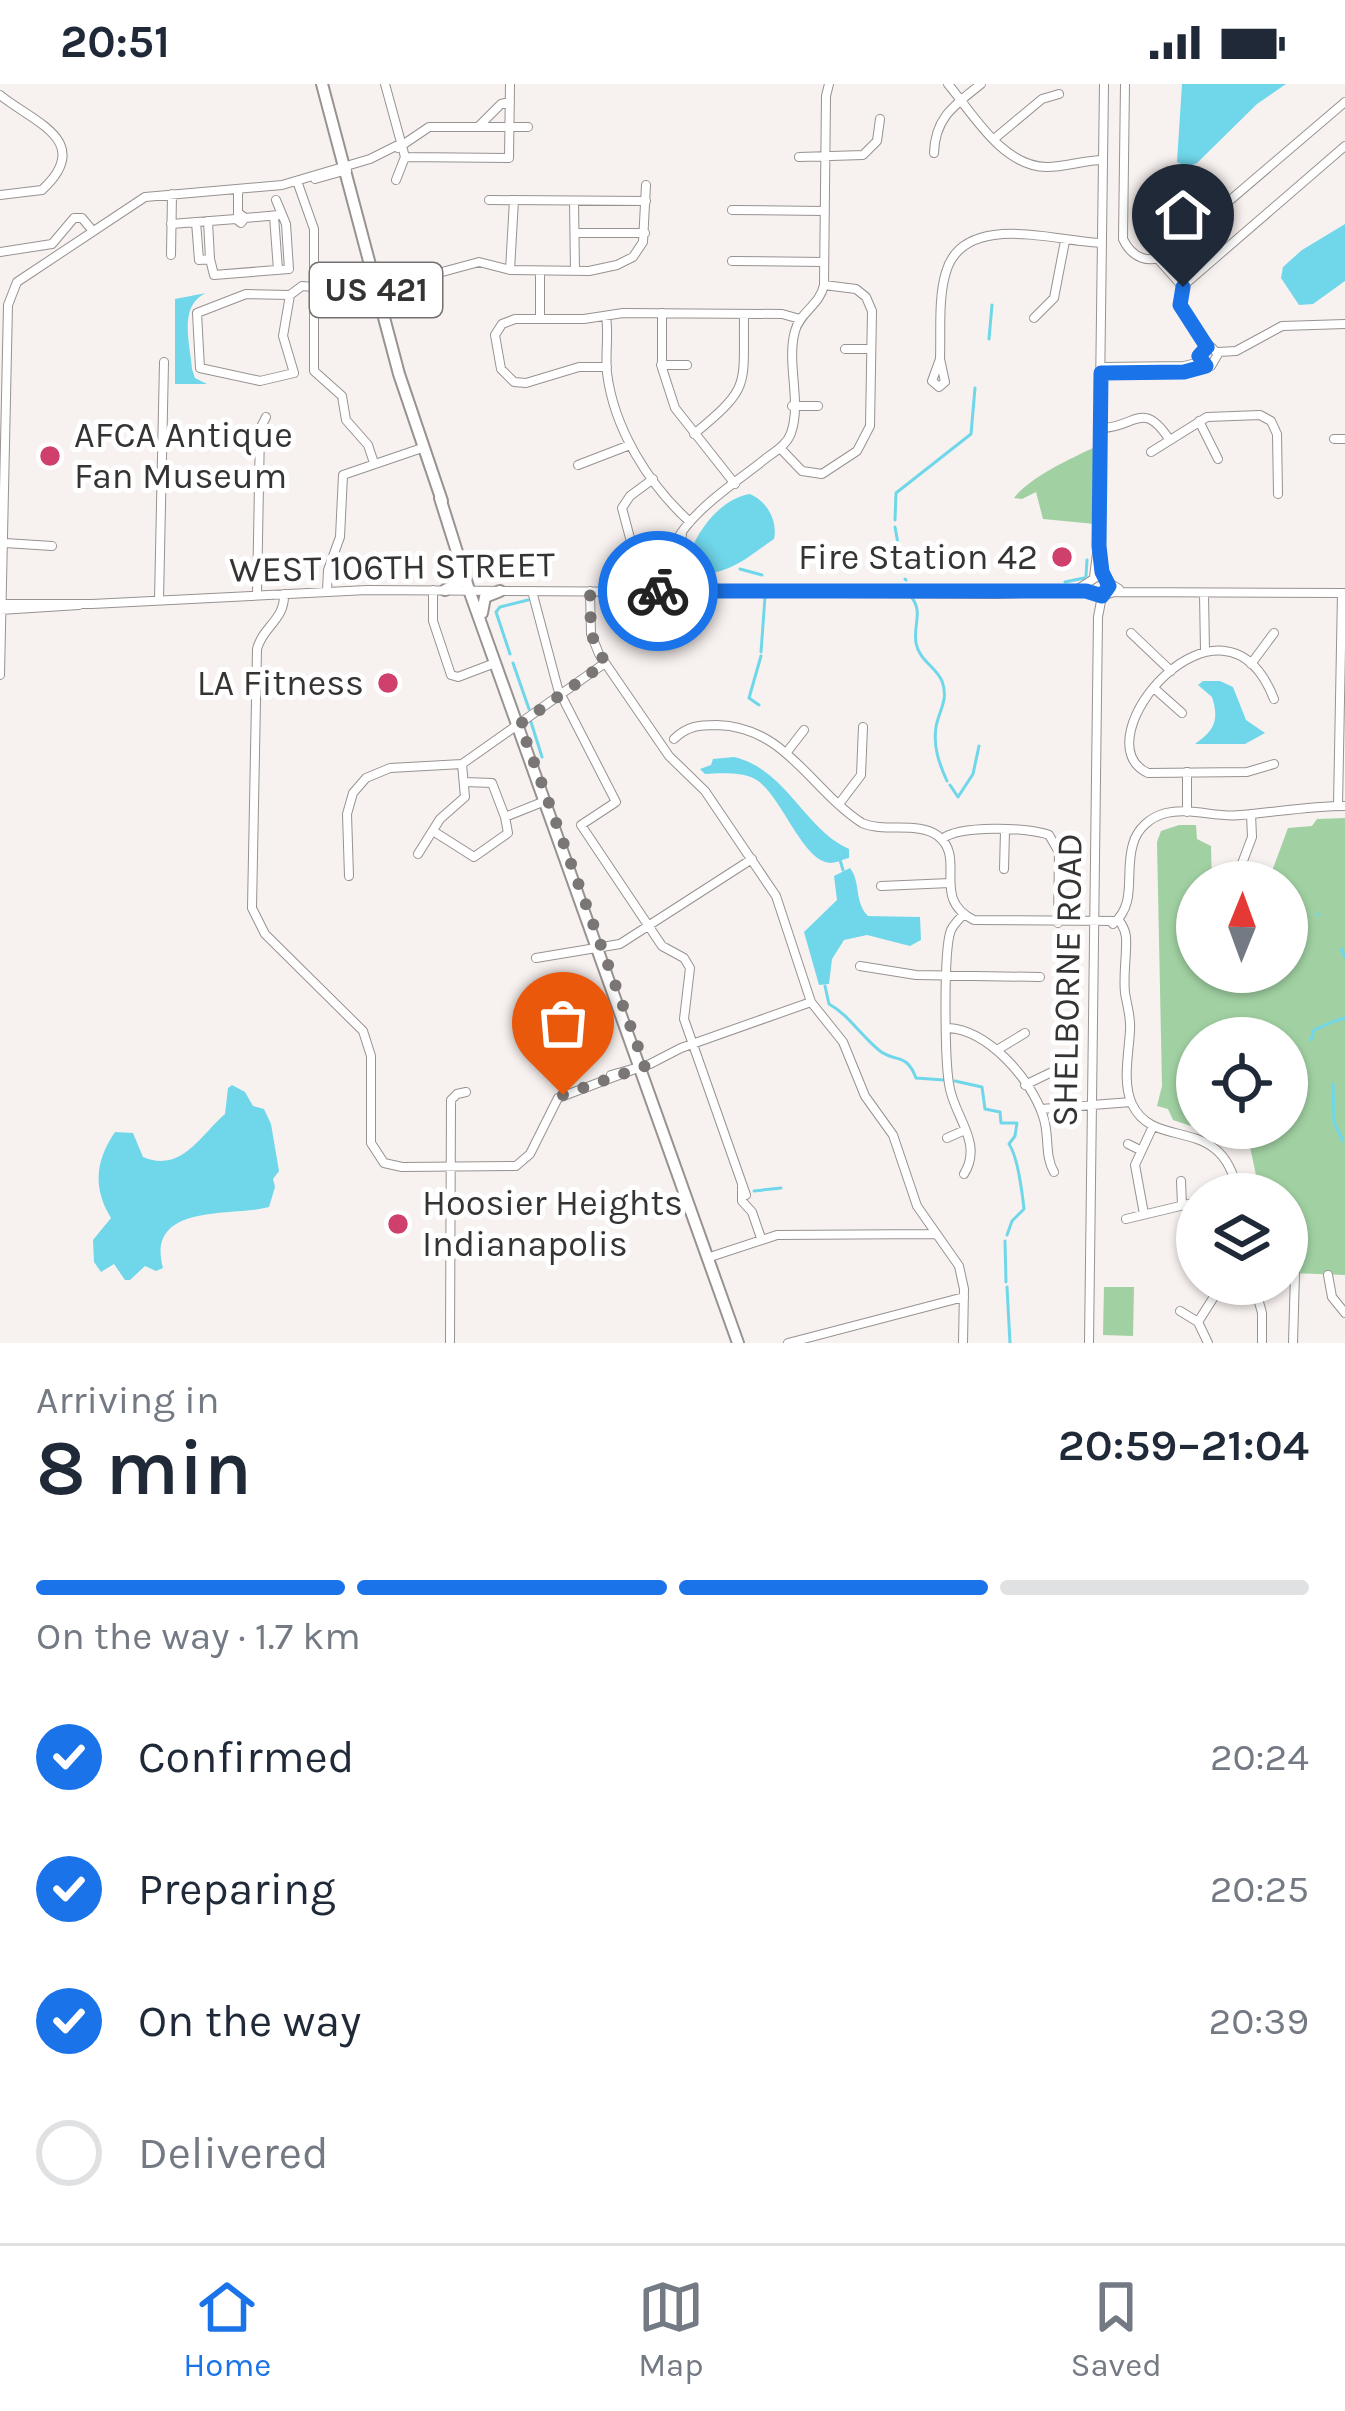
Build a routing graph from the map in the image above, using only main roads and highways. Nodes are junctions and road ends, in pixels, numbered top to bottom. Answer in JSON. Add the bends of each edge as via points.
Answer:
{"nodes":[{"id":1,"x":322,"y":84,"type":"edge"},
{"id":2,"x":440,"y":498,"type":"junction"},
{"id":3,"x":461,"y":568,"type":"junction"},
{"id":4,"x":439,"y":590,"type":"road end"},
{"id":5,"x":472,"y":590,"type":"junction"},
{"id":6,"x":500,"y":591,"type":"road end"},
{"id":7,"x":482,"y":613,"type":"junction"},
{"id":8,"x":506,"y":684,"type":"junction"},
{"id":9,"x":742,"y":1343,"type":"edge"}],
"edges":[{"from":1,"to":2,"type":"main road","number":"US 421"},
{"from":2,"to":3,"type":"main road","number":"US 421"},
{"from":2,"to":5,"type":"main road","number":"US 421"},
{"from":3,"to":4,"type":"main road","via":[[459,584]]},
{"from":3,"to":5,"type":"main road","number":"US 421"},
{"from":5,"to":7,"type":"main road","number":"US 421"},
{"from":5,"to":8,"type":"main road","number":"US 421"},
{"from":6,"to":7,"type":"main road","via":[[485,597]]},
{"from":7,"to":8,"type":"main road","number":"US 421"},
{"from":8,"to":9,"type":"main road","number":"US 421"}]}
